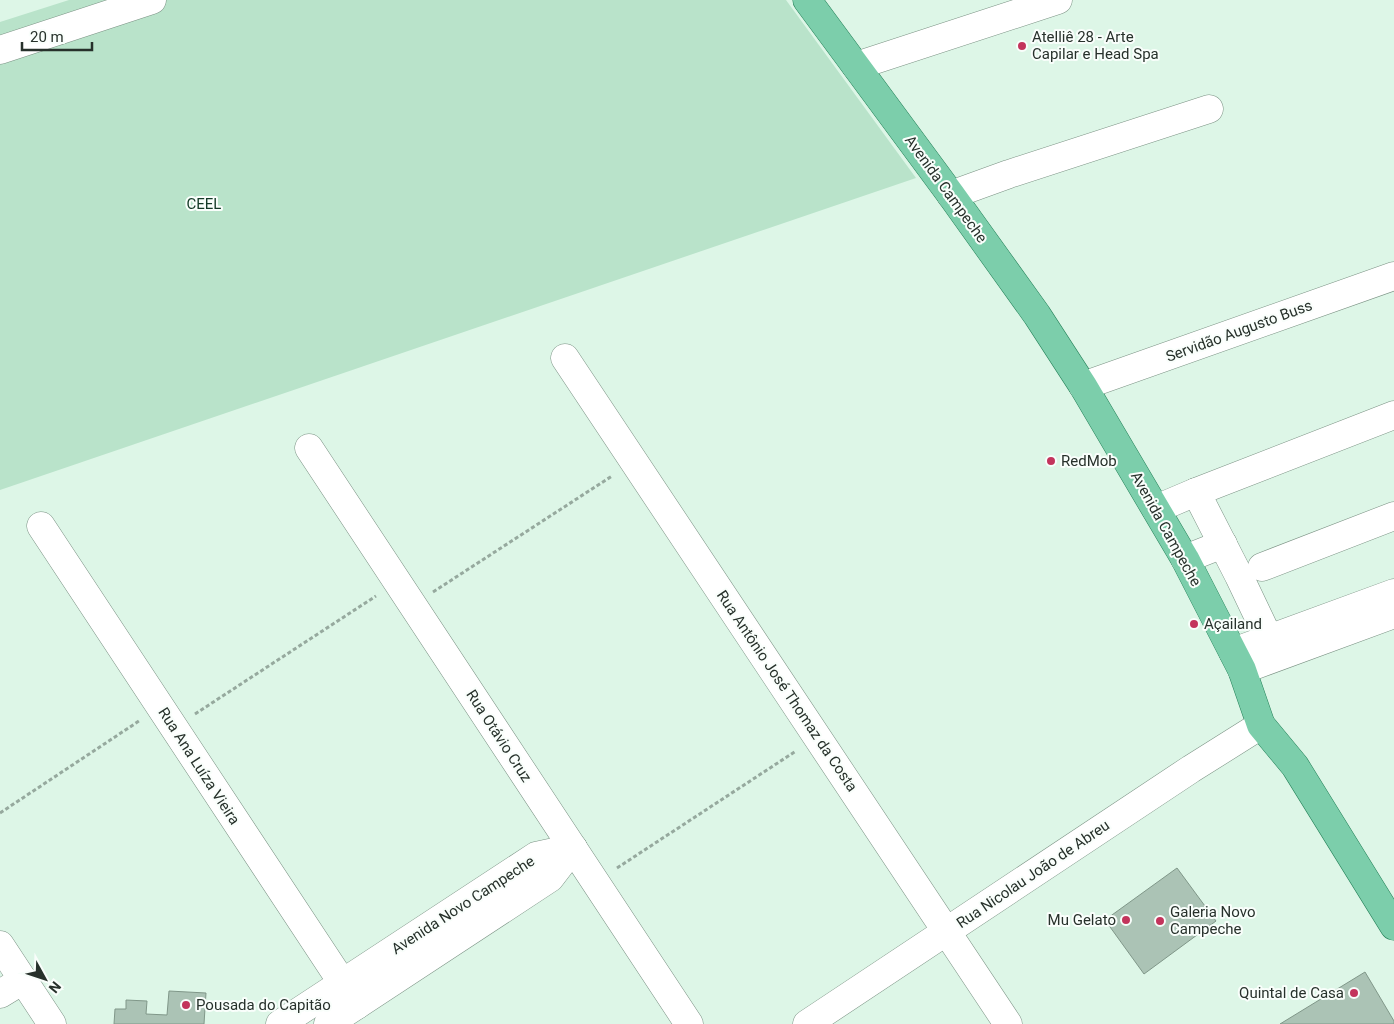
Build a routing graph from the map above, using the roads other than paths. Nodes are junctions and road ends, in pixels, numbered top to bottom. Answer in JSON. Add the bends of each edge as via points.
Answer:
{"nodes":[{"id":1,"x":152,"y":0,"type":"edge"},
{"id":2,"x":807,"y":0,"type":"edge"},
{"id":3,"x":1058,"y":0,"type":"edge"},
{"id":4,"x":0,"y":50,"type":"edge"},
{"id":5,"x":856,"y":66,"type":"junction"},
{"id":6,"x":1209,"y":109,"type":"dead end"},
{"id":7,"x":951,"y":195,"type":"junction"},
{"id":8,"x":1394,"y":276,"type":"edge"},
{"id":9,"x":565,"y":358,"type":"dead end"},
{"id":10,"x":1083,"y":386,"type":"junction"},
{"id":11,"x":1391,"y":424,"type":"edge"},
{"id":12,"x":310,"y":448,"type":"dead end"},
{"id":13,"x":1196,"y":492,"type":"junction"},
{"id":14,"x":1156,"y":509,"type":"junction"},
{"id":15,"x":1394,"y":516,"type":"edge"},
{"id":16,"x":41,"y":526,"type":"dead end"},
{"id":17,"x":1223,"y":544,"type":"junction"},
{"id":18,"x":1185,"y":559,"type":"junction"},
{"id":19,"x":1262,"y":567,"type":"dead end"},
{"id":20,"x":1394,"y":593,"type":"edge"},
{"id":21,"x":1394,"y":614,"type":"edge"},
{"id":22,"x":1269,"y":639,"type":"junction"},
{"id":23,"x":1238,"y":661,"type":"junction"},
{"id":24,"x":1261,"y":725,"type":"junction"},
{"id":25,"x":573,"y":848,"type":"junction"},
{"id":26,"x":1394,"y":926,"type":"edge"},
{"id":27,"x":946,"y":931,"type":"junction"},
{"id":28,"x":0,"y":944,"type":"edge"},
{"id":29,"x":23,"y":980,"type":"junction"},
{"id":30,"x":0,"y":994,"type":"edge"},
{"id":31,"x":350,"y":994,"type":"junction"},
{"id":32,"x":52,"y":1024,"type":"edge"},
{"id":33,"x":280,"y":1024,"type":"edge"},
{"id":34,"x":328,"y":1024,"type":"edge"},
{"id":35,"x":689,"y":1024,"type":"edge"},
{"id":36,"x":807,"y":1024,"type":"edge"},
{"id":37,"x":1008,"y":1024,"type":"edge"}],
"edges":[{"from":1,"to":4,"type":"street"},
{"from":2,"to":5,"type":"main road","name":"Avenida Campeche"},
{"from":3,"to":5,"type":"street"},
{"from":5,"to":7,"type":"main road","name":"Avenida Campeche"},
{"from":6,"to":7,"type":"street"},
{"from":7,"to":10,"type":"main road","name":"Avenida Campeche","via":[[1037,315]]},
{"from":8,"to":10,"type":"street","name":"Servidão Augusto Buss"},
{"from":9,"to":27,"type":"street","name":"Rua Antônio José Thomaz da Costa"},
{"from":10,"to":14,"type":"main road","name":"Avenida Campeche"},
{"from":11,"to":13,"type":"street"},
{"from":12,"to":25,"type":"street","name":"Rua Otávio Cruz"},
{"from":13,"to":14,"type":"street"},
{"from":13,"to":17,"type":"street"},
{"from":14,"to":18,"type":"main road","name":"Avenida Campeche"},
{"from":15,"to":19,"type":"street"},
{"from":16,"to":31,"type":"street","name":"Rua Ana Luíza Vieira"},
{"from":17,"to":18,"type":"street"},
{"from":17,"to":22,"type":"street"},
{"from":18,"to":23,"type":"main road","name":"Avenida Campeche"},
{"from":20,"to":22,"type":"street"},
{"from":21,"to":23,"type":"street"},
{"from":22,"to":23,"type":"street"},
{"from":23,"to":24,"type":"main road","name":"Avenida Campeche"},
{"from":24,"to":26,"type":"main road","name":"Avenida Campeche","via":[[1295,766]]},
{"from":24,"to":27,"type":"street","name":"Rua Nicolau João de Abreu"},
{"from":25,"to":31,"type":"street","name":"Avenida Novo Campeche","via":[[550,878]]},
{"from":25,"to":35,"type":"street","name":"Rua Otávio Cruz"},
{"from":27,"to":36,"type":"street","name":"Rua Nicolau João de Abreu"},
{"from":27,"to":37,"type":"street","name":"Rua Antônio José Thomaz da Costa"},
{"from":28,"to":29,"type":"street"},
{"from":29,"to":30,"type":"street"},
{"from":29,"to":32,"type":"street"},
{"from":31,"to":33,"type":"street","name":"Avenida Novo Campeche"},
{"from":31,"to":34,"type":"street","name":"Avenida Novo Campeche"}]}
